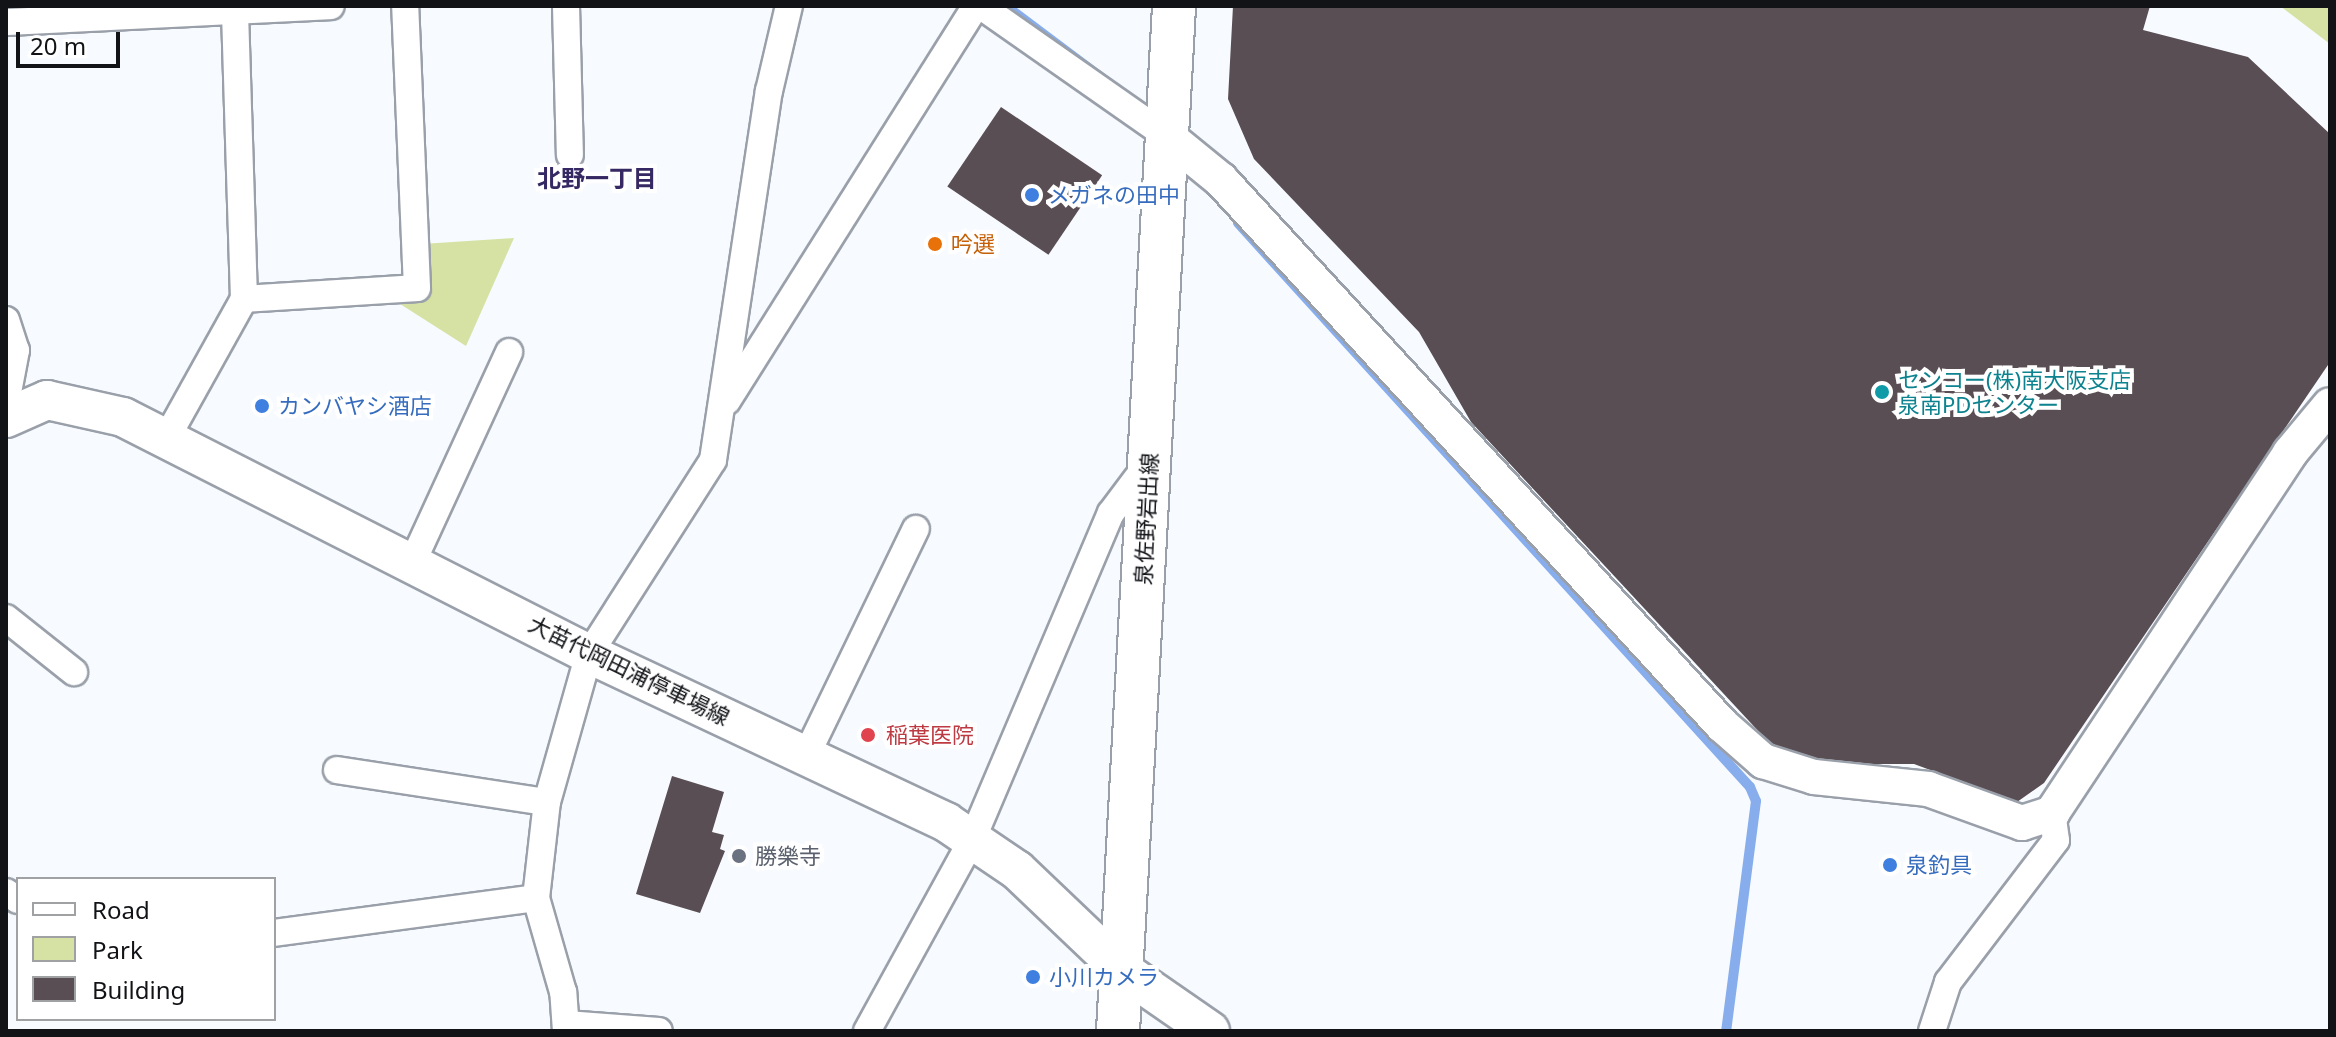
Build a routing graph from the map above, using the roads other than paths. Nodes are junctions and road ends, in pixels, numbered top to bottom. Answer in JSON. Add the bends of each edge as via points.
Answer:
{"nodes":[{"id":1,"x":331,"y":6,"type":"edge"},
{"id":2,"x":405,"y":6,"type":"edge"},
{"id":3,"x":566,"y":6,"type":"edge"},
{"id":4,"x":789,"y":6,"type":"edge"},
{"id":5,"x":978,"y":6,"type":"edge"},
{"id":6,"x":1174,"y":6,"type":"edge"},
{"id":7,"x":235,"y":8,"type":"edge"},
{"id":8,"x":6,"y":22,"type":"edge"},
{"id":9,"x":1167,"y":136,"type":"junction"},
{"id":10,"x":570,"y":155,"type":"dead end"},
{"id":11,"x":244,"y":299,"type":"junction"},
{"id":12,"x":6,"y":320,"type":"edge"},
{"id":13,"x":509,"y":352,"type":"dead end"},
{"id":14,"x":6,"y":403,"type":"edge"},
{"id":15,"x":2330,"y":405,"type":"edge"},
{"id":16,"x":720,"y":411,"type":"junction"},
{"id":17,"x":6,"y":418,"type":"edge"},
{"id":18,"x":166,"y":439,"type":"junction"},
{"id":19,"x":1150,"y":461,"type":"junction"},
{"id":20,"x":916,"y":529,"type":"dead end"},
{"id":21,"x":413,"y":561,"type":"junction"},
{"id":22,"x":6,"y":618,"type":"edge"},
{"id":23,"x":589,"y":654,"type":"junction"},
{"id":24,"x":74,"y":672,"type":"dead end"},
{"id":25,"x":807,"y":754,"type":"junction"},
{"id":26,"x":337,"y":770,"type":"dead end"},
{"id":27,"x":547,"y":802,"type":"junction"},
{"id":28,"x":2052,"y":813,"type":"junction"},
{"id":29,"x":972,"y":840,"type":"junction"},
{"id":30,"x":536,"y":898,"type":"junction"},
{"id":31,"x":276,"y":933,"type":"edge"},
{"id":32,"x":1122,"y":970,"type":"junction"},
{"id":33,"x":566,"y":1028,"type":"edge"},
{"id":34,"x":659,"y":1031,"type":"edge"},
{"id":35,"x":867,"y":1031,"type":"edge"},
{"id":36,"x":1118,"y":1031,"type":"edge"},
{"id":37,"x":1210,"y":1031,"type":"edge"},
{"id":38,"x":1932,"y":1031,"type":"edge"}],
"edges":[{"from":1,"to":7,"type":"street"},
{"from":2,"to":11,"type":"street","via":[[417,288]]},
{"from":3,"to":10,"type":"street"},
{"from":4,"to":16,"type":"street"},
{"from":5,"to":9,"type":"street"},
{"from":5,"to":16,"type":"street"},
{"from":6,"to":9,"type":"main road","name":"泉佐野岩出線"},
{"from":7,"to":8,"type":"street"},
{"from":7,"to":11,"type":"street"},
{"from":9,"to":19,"type":"main road","name":"泉佐野岩出線"},
{"from":9,"to":28,"type":"street","via":[[1221,180],[1722,725],[1763,761],[1814,777],[1928,789],[2022,823]]},
{"from":11,"to":18,"type":"street"},
{"from":12,"to":14,"type":"street","via":[[16,350]]},
{"from":13,"to":21,"type":"street"},
{"from":15,"to":28,"type":"street","via":[[2290,453]]},
{"from":16,"to":23,"type":"street","via":[[713,460]]},
{"from":17,"to":18,"type":"main road","name":"大苗代岡田浦停車場線","via":[[47,400],[73,402]]},
{"from":18,"to":21,"type":"main road","name":"大苗代岡田浦停車場線"},
{"from":19,"to":29,"type":"street","via":[[1111,513]]},
{"from":19,"to":32,"type":"main road","name":"泉佐野岩出線"},
{"from":20,"to":25,"type":"street"},
{"from":21,"to":23,"type":"main road","name":"大苗代岡田浦停車場線"},
{"from":22,"to":24,"type":"street"},
{"from":23,"to":25,"type":"main road","name":"大苗代岡田浦停車場線"},
{"from":23,"to":27,"type":"street"},
{"from":25,"to":29,"type":"main road","name":"大苗代岡田浦停車場線"},
{"from":26,"to":27,"type":"street"},
{"from":27,"to":30,"type":"street"},
{"from":28,"to":38,"type":"street","via":[[2056,840],[1948,982]]},
{"from":29,"to":32,"type":"main road","name":"大苗代岡田浦停車場線","via":[[1017,870]]},
{"from":29,"to":35,"type":"street"},
{"from":30,"to":31,"type":"street"},
{"from":30,"to":33,"type":"street"},
{"from":32,"to":36,"type":"main road","name":"泉佐野岩出線"},
{"from":32,"to":37,"type":"main road","name":"大苗代岡田浦停車場線"},
{"from":33,"to":34,"type":"street"}]}
